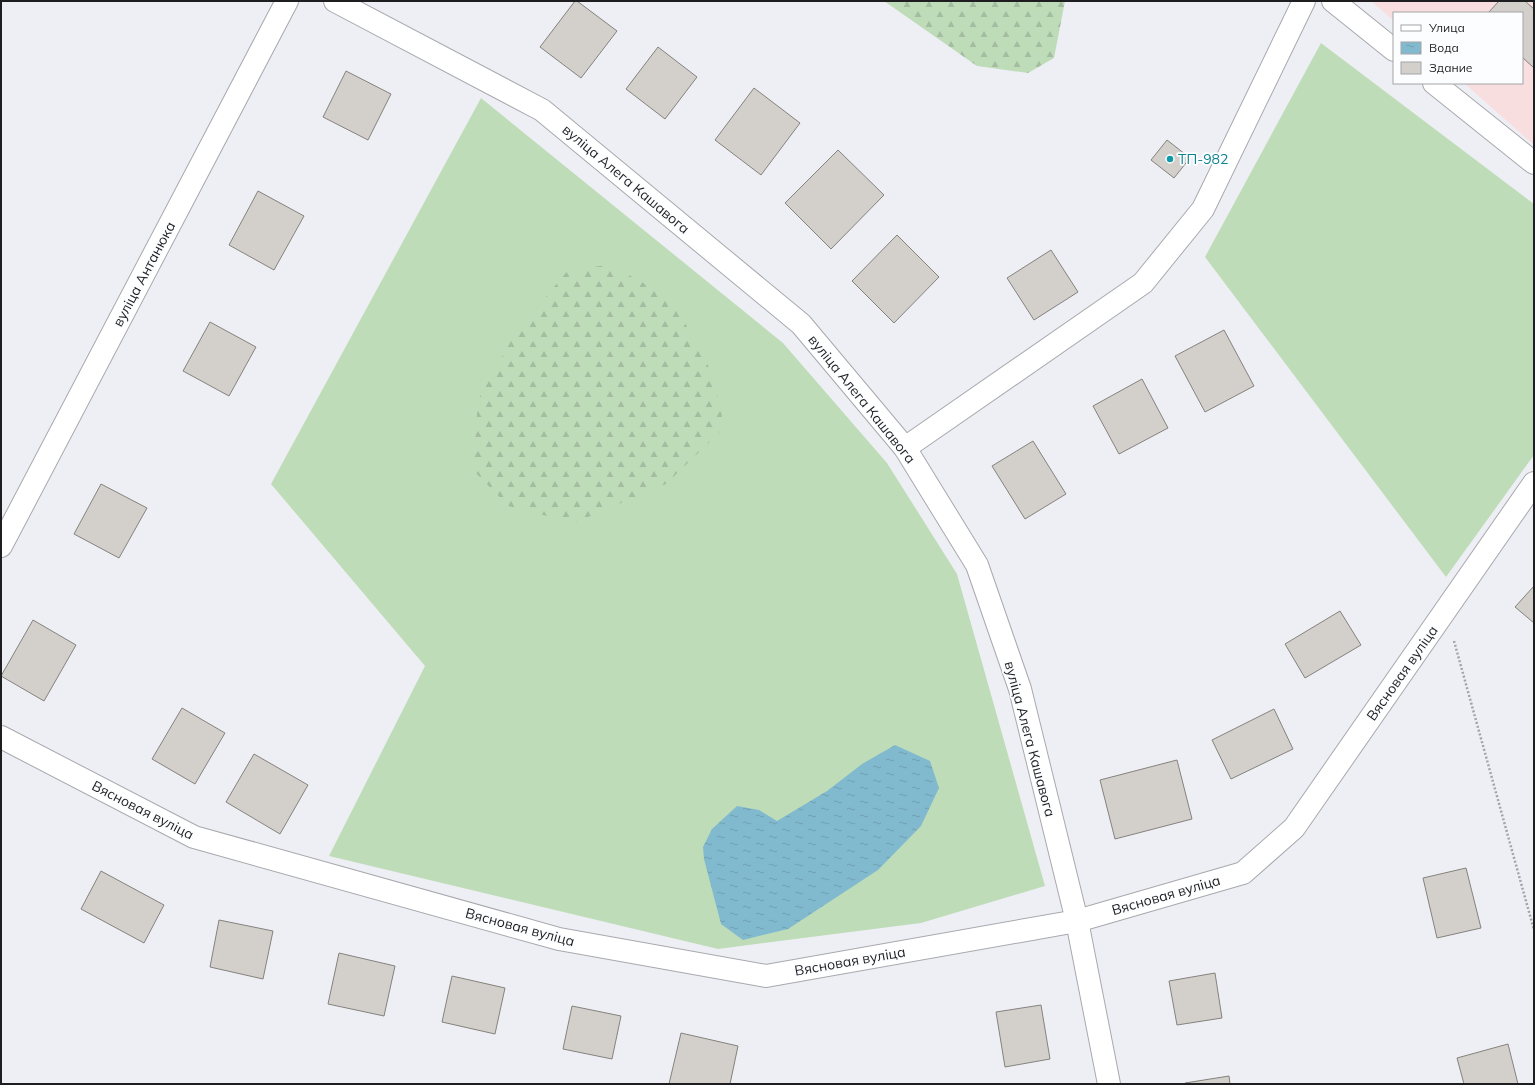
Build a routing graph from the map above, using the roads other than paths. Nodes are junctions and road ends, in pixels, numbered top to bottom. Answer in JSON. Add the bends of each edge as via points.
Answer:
{"nodes":[{"id":1,"x":287,"y":1,"type":"edge"},
{"id":2,"x":335,"y":1,"type":"edge"},
{"id":3,"x":1304,"y":1,"type":"edge"},
{"id":4,"x":1333,"y":1,"type":"edge"},
{"id":5,"x":1393,"y":49,"type":"edge"},
{"id":6,"x":1435,"y":84,"type":"edge"},
{"id":7,"x":1534,"y":163,"type":"edge"},
{"id":8,"x":905,"y":448,"type":"junction"},
{"id":9,"x":1534,"y":483,"type":"edge"},
{"id":10,"x":1,"y":546,"type":"edge"},
{"id":11,"x":1,"y":737,"type":"edge"},
{"id":12,"x":1077,"y":921,"type":"junction"},
{"id":13,"x":1109,"y":1084,"type":"edge"}],
"edges":[{"from":1,"to":10,"type":"street","name":"вуліца Антанюка"},
{"from":2,"to":8,"type":"street","name":"вуліца Алега Кашавога","via":[[542,110],[801,324]]},
{"from":3,"to":8,"type":"street","via":[[1203,209],[1143,283]]},
{"from":4,"to":5,"type":"street"},
{"from":6,"to":7,"type":"street"},
{"from":8,"to":12,"type":"street","name":"вуліца Алега Кашавога","via":[[977,565],[1020,689]]},
{"from":9,"to":12,"type":"street","name":"Вясновая вуліца","via":[[1294,828],[1243,873]]},
{"from":11,"to":12,"type":"street","name":"Вясновая вуліца","via":[[194,837],[559,939],[766,976]]},
{"from":12,"to":13,"type":"street","name":"вуліца Алега Кашавога"}]}
